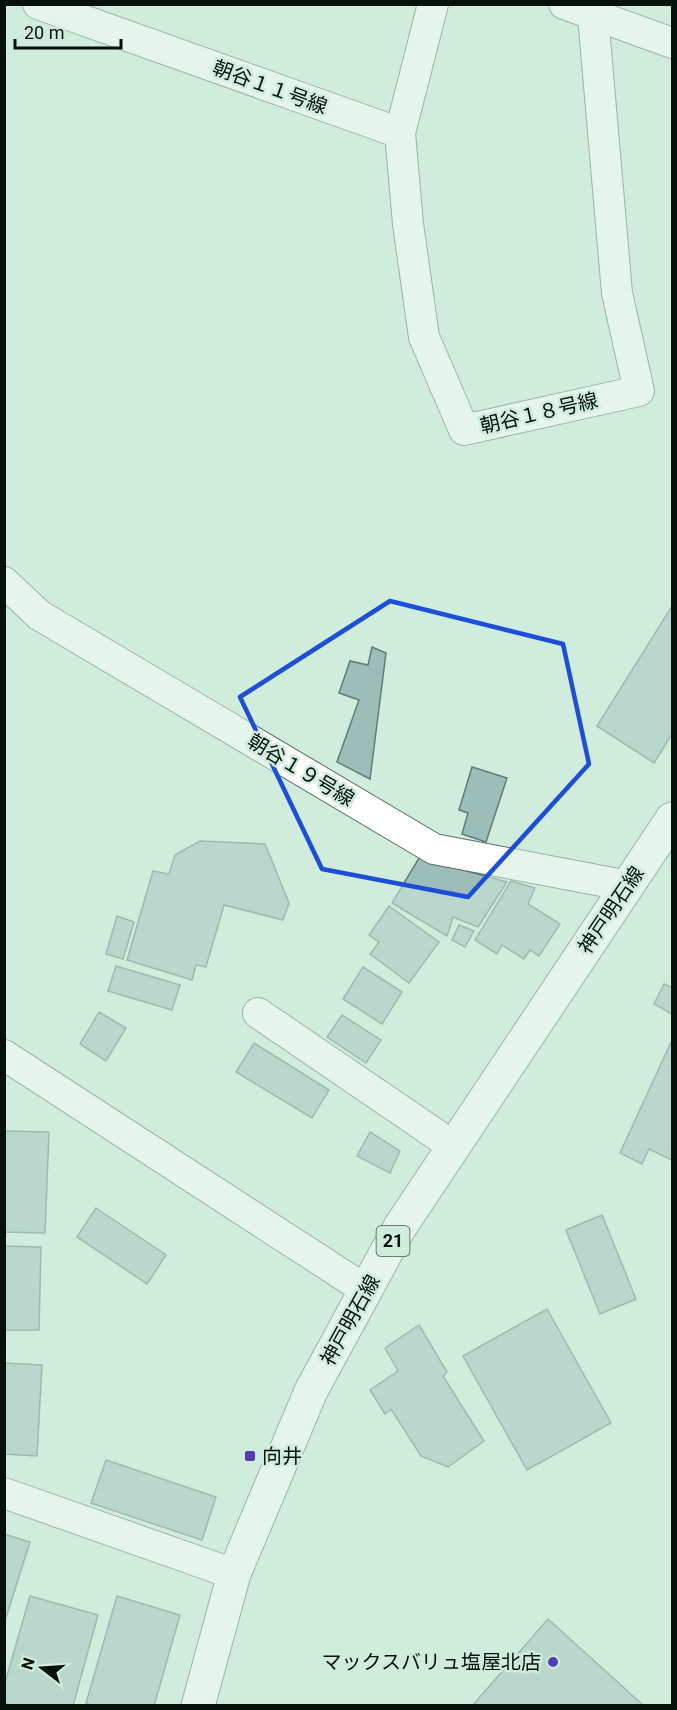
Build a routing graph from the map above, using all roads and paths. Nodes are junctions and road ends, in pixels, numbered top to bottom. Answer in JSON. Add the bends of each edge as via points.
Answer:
{"nodes":[{"id":1,"x":38,"y":4,"type":"edge"},
{"id":2,"x":433,"y":4,"type":"edge"},
{"id":3,"x":564,"y":4,"type":"edge"},
{"id":4,"x":595,"y":10,"type":"edge"},
{"id":5,"x":672,"y":43,"type":"edge"},
{"id":6,"x":400,"y":133,"type":"junction"},
{"id":7,"x":4,"y":582,"type":"edge"},
{"id":8,"x":672,"y":819,"type":"edge"},
{"id":9,"x":628,"y":886,"type":"junction"},
{"id":10,"x":258,"y":1013,"type":"dead end"},
{"id":11,"x":4,"y":1055,"type":"edge"},
{"id":12,"x":453,"y":1146,"type":"junction"},
{"id":13,"x":366,"y":1290,"type":"junction"},
{"id":14,"x":4,"y":1493,"type":"edge"},
{"id":15,"x":234,"y":1574,"type":"junction"},
{"id":16,"x":198,"y":1706,"type":"edge"}],
"edges":[{"from":1,"to":6,"type":"street","name":"朝谷１１号線"},
{"from":2,"to":6,"type":"street","name":"朝谷１８号線"},
{"from":3,"to":4,"type":"street"},
{"from":4,"to":5,"type":"street"},
{"from":4,"to":6,"type":"street","name":"朝谷１８号線","via":[[617,293],[639,391],[464,430],[424,337]]},
{"from":7,"to":9,"type":"street","name":"朝谷１９号線","via":[[39,615],[434,849]]},
{"from":8,"to":9,"type":"main road","name":"神戸明石線","number":"21"},
{"from":9,"to":12,"type":"main road","name":"神戸明石線","number":"21"},
{"from":10,"to":12,"type":"street"},
{"from":11,"to":13,"type":"street"},
{"from":12,"to":13,"type":"main road","name":"神戸明石線","number":"21","via":[[400,1227]]},
{"from":13,"to":15,"type":"main road","name":"神戸明石線","number":"21","via":[[311,1391]]},
{"from":14,"to":15,"type":"street"},
{"from":15,"to":16,"type":"main road","name":"神戸明石線","number":"21"}]}
